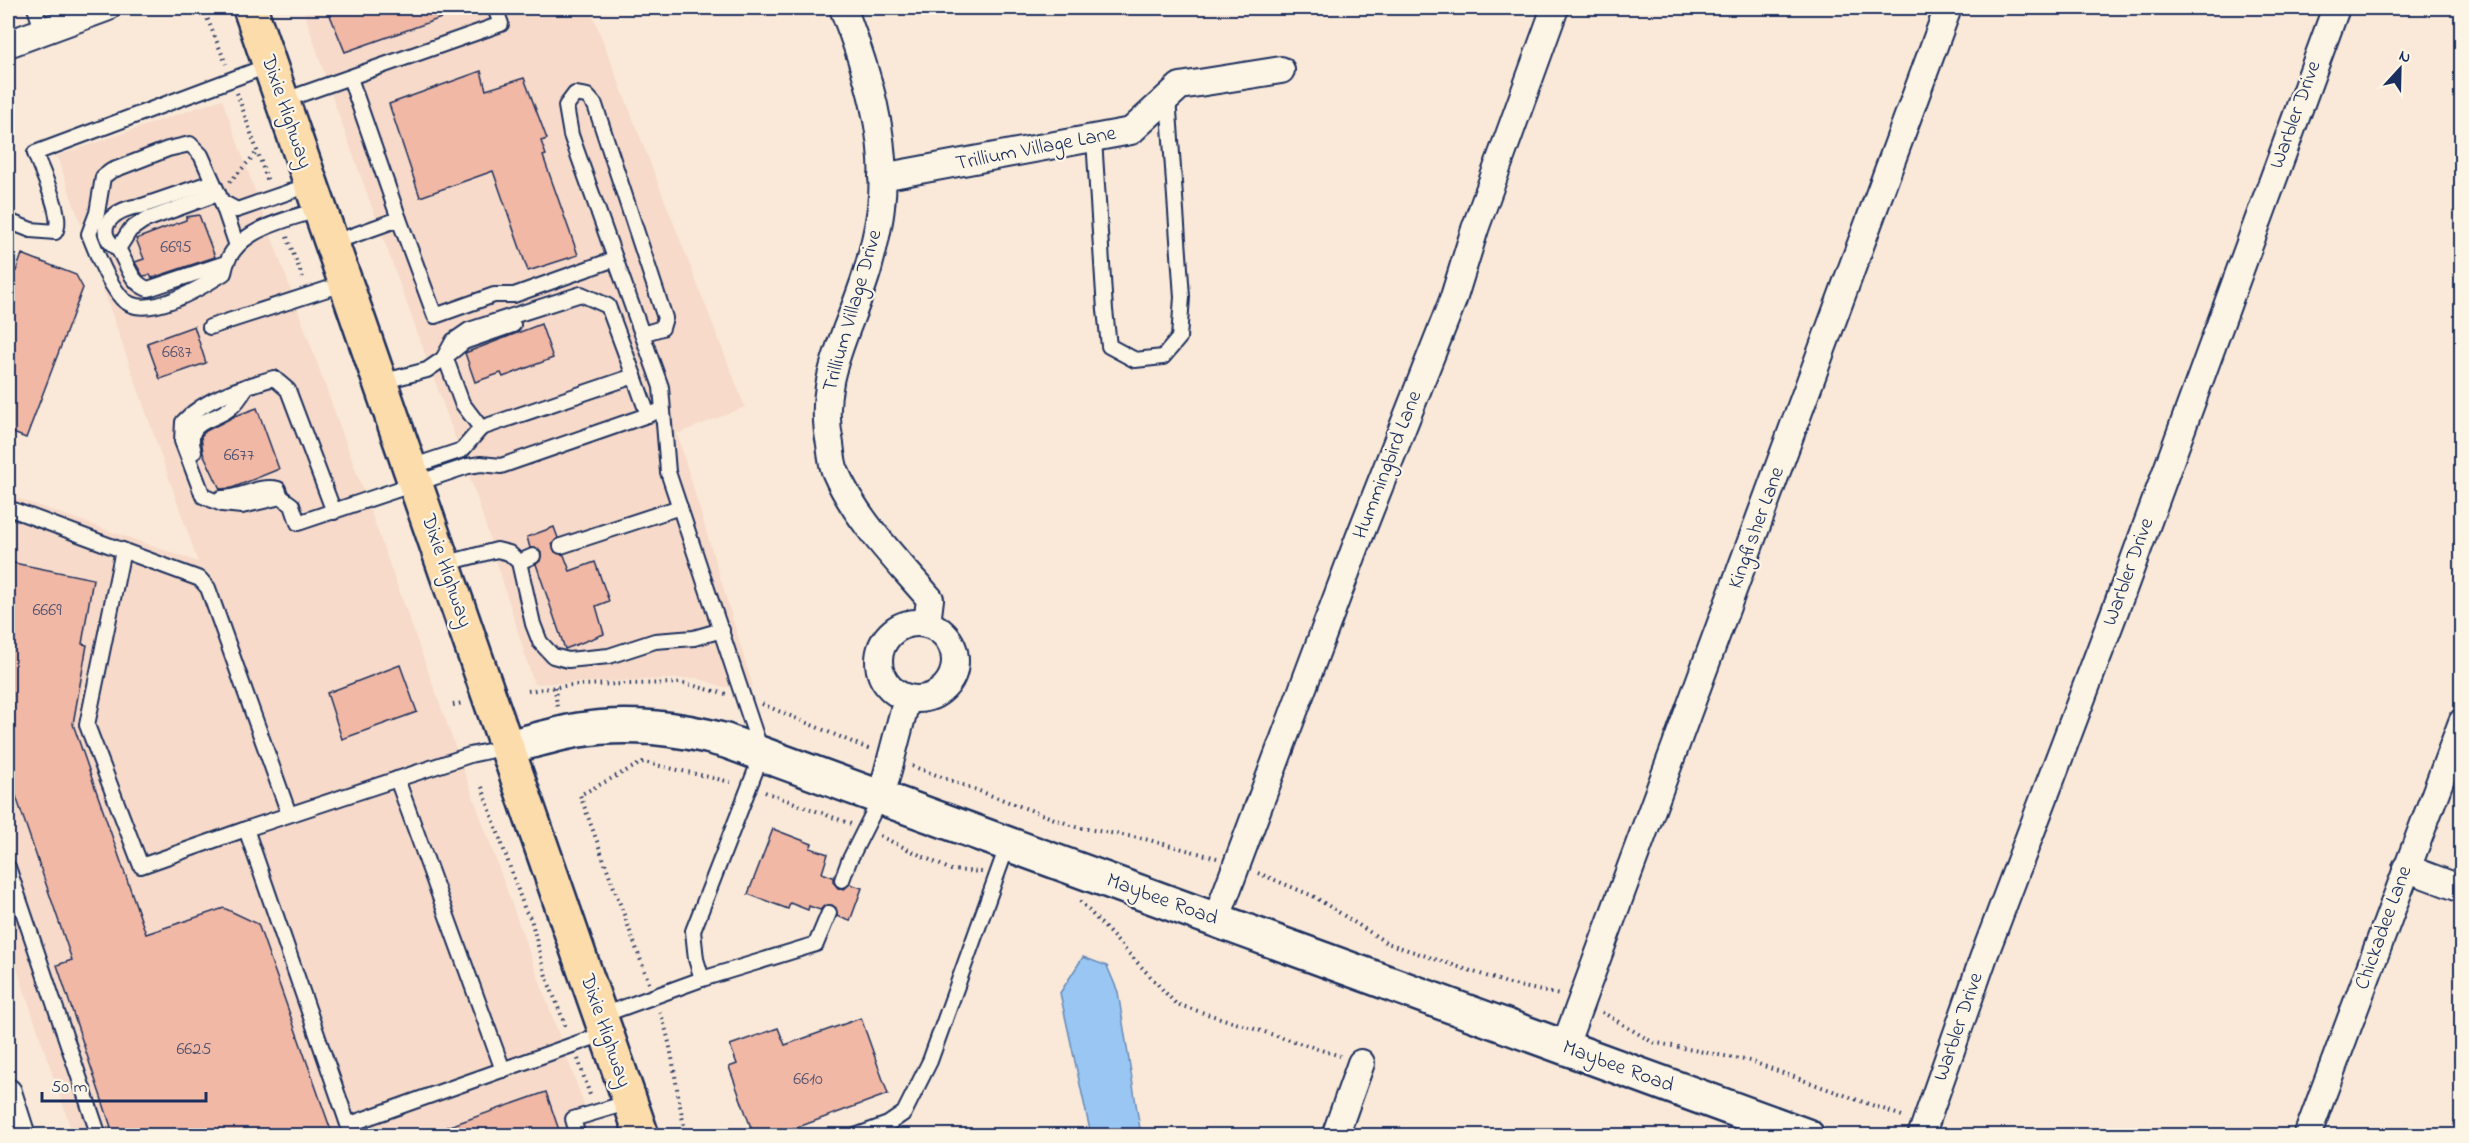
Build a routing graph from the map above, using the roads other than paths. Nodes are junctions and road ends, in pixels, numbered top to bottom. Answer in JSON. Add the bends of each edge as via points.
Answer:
{"nodes":[{"id":1,"x":35,"y":8,"type":"edge"},
{"id":2,"x":106,"y":8,"type":"edge"},
{"id":3,"x":250,"y":8,"type":"edge"},
{"id":4,"x":495,"y":8,"type":"edge"},
{"id":5,"x":843,"y":8,"type":"edge"},
{"id":6,"x":1555,"y":8,"type":"edge"},
{"id":7,"x":1948,"y":8,"type":"edge"},
{"id":8,"x":2336,"y":8,"type":"edge"},
{"id":9,"x":43,"y":32,"type":"junction"},
{"id":10,"x":8,"y":44,"type":"edge"},
{"id":11,"x":270,"y":65,"type":"junction"},
{"id":12,"x":1281,"y":70,"type":"dead end"},
{"id":13,"x":350,"y":78,"type":"junction"},
{"id":14,"x":1168,"y":97,"type":"junction"},
{"id":15,"x":282,"y":101,"type":"junction"},
{"id":16,"x":1094,"y":139,"type":"junction"},
{"id":17,"x":882,"y":177,"type":"junction"},
{"id":18,"x":220,"y":191,"type":"junction"},
{"id":19,"x":316,"y":196,"type":"junction"},
{"id":20,"x":399,"y":219,"type":"junction"},
{"id":21,"x":8,"y":221,"type":"edge"},
{"id":22,"x":332,"y":243,"type":"junction"},
{"id":23,"x":237,"y":246,"type":"junction"},
{"id":24,"x":118,"y":249,"type":"junction"},
{"id":25,"x":615,"y":259,"type":"junction"},
{"id":26,"x":226,"y":263,"type":"junction"},
{"id":27,"x":346,"y":283,"type":"junction"},
{"id":28,"x":210,"y":327,"type":"dead end"},
{"id":29,"x":642,"y":334,"type":"junction"},
{"id":30,"x":442,"y":359,"type":"junction"},
{"id":31,"x":634,"y":376,"type":"junction"},
{"id":32,"x":381,"y":382,"type":"junction"},
{"id":33,"x":662,"y":410,"type":"junction"},
{"id":34,"x":648,"y":415,"type":"junction"},
{"id":35,"x":481,"y":428,"type":"junction"},
{"id":36,"x":414,"y":476,"type":"junction"},
{"id":37,"x":680,"y":507,"type":"junction"},
{"id":38,"x":8,"y":508,"type":"edge"},
{"id":39,"x":334,"y":512,"type":"junction"},
{"id":40,"x":561,"y":546,"type":"dead end"},
{"id":41,"x":123,"y":550,"type":"junction"},
{"id":42,"x":533,"y":556,"type":"dead end"},
{"id":43,"x":519,"y":562,"type":"junction"},
{"id":44,"x":443,"y":564,"type":"junction"},
{"id":45,"x":927,"y":624,"type":"junction"},
{"id":46,"x":722,"y":630,"type":"junction"},
{"id":47,"x":907,"y":698,"type":"junction"},
{"id":48,"x":2462,"y":722,"type":"edge"},
{"id":49,"x":507,"y":747,"type":"junction"},
{"id":50,"x":762,"y":754,"type":"junction"},
{"id":51,"x":397,"y":779,"type":"junction"},
{"id":52,"x":880,"y":797,"type":"junction"},
{"id":53,"x":289,"y":814,"type":"junction"},
{"id":54,"x":246,"y":829,"type":"junction"},
{"id":55,"x":1008,"y":844,"type":"junction"},
{"id":56,"x":8,"y":867,"type":"edge"},
{"id":57,"x":2406,"y":868,"type":"junction"},
{"id":58,"x":842,"y":880,"type":"dead end"},
{"id":59,"x":2462,"y":890,"type":"edge"},
{"id":60,"x":829,"y":913,"type":"dead end"},
{"id":61,"x":1216,"y":920,"type":"junction"},
{"id":62,"x":702,"y":979,"type":"junction"},
{"id":63,"x":603,"y":1025,"type":"junction"},
{"id":64,"x":1564,"y":1048,"type":"junction"},
{"id":65,"x":1361,"y":1063,"type":"dead end"},
{"id":66,"x":502,"y":1070,"type":"junction"},
{"id":67,"x":8,"y":1092,"type":"edge"},
{"id":68,"x":630,"y":1101,"type":"junction"},
{"id":69,"x":16,"y":1126,"type":"edge"},
{"id":70,"x":351,"y":1130,"type":"edge"},
{"id":71,"x":1336,"y":1132,"type":"edge"},
{"id":72,"x":99,"y":1136,"type":"edge"},
{"id":73,"x":578,"y":1136,"type":"edge"},
{"id":74,"x":642,"y":1136,"type":"edge"},
{"id":75,"x":855,"y":1136,"type":"edge"},
{"id":76,"x":1808,"y":1136,"type":"edge"},
{"id":77,"x":1921,"y":1136,"type":"edge"},
{"id":78,"x":2307,"y":1136,"type":"edge"}],
"edges":[{"from":1,"to":9,"type":"lane"},
{"from":2,"to":9,"type":"street"},
{"from":3,"to":11,"type":"main road","name":"Dixie Highway"},
{"from":4,"to":13,"type":"lane","via":[[501,24]]},
{"from":5,"to":17,"type":"street","name":"Trillium Village Drive","via":[[875,103]]},
{"from":6,"to":61,"type":"street","name":"Hummingbird Lane","via":[[1453,300]]},
{"from":7,"to":64,"type":"street","name":"Kingfisher Lane"},
{"from":8,"to":77,"type":"street","name":"Warbler Drive","via":[[1984,956]]},
{"from":9,"to":10,"type":"street"},
{"from":11,"to":15,"type":"main road","name":"Dixie Highway"},
{"from":11,"to":21,"type":"lane","via":[[35,153],[59,226],[55,232],[31,230]]},
{"from":12,"to":14,"type":"street","name":"Trillium Village Lane","via":[[1180,86]]},
{"from":13,"to":15,"type":"lane"},
{"from":13,"to":20,"type":"lane"},
{"from":14,"to":16,"type":"street","name":"Trillium Village Lane","via":[[1131,131]]},
{"from":14,"to":16,"type":"lane","via":[[1182,297],[1179,338],[1163,357],[1135,360],[1109,346]]},
{"from":15,"to":19,"type":"main road","name":"Dixie Highway"},
{"from":16,"to":17,"type":"street","name":"Trillium Village Lane"},
{"from":17,"to":45,"type":"street","name":"Trillium Village Drive","via":[[881,207],[868,270],[828,386],[826,427],[835,470],[859,514],[930,599]]},
{"from":18,"to":19,"type":"lane","via":[[237,210],[274,197]]},
{"from":18,"to":23,"type":"lane"},
{"from":18,"to":24,"type":"lane","via":[[143,221],[130,230]]},
{"from":18,"to":24,"type":"lane","via":[[116,212],[107,225],[106,236]]},
{"from":18,"to":26,"type":"lane","via":[[201,155],[190,144],[168,149],[103,177],[89,234],[121,298],[140,307],[156,306],[210,282],[224,273]]},
{"from":19,"to":22,"type":"main road","name":"Dixie Highway"},
{"from":19,"to":23,"type":"lane","via":[[282,222],[247,235]]},
{"from":20,"to":22,"type":"lane"},
{"from":20,"to":25,"type":"lane","via":[[435,315],[494,295],[514,295]]},
{"from":22,"to":27,"type":"main road","name":"Dixie Highway"},
{"from":23,"to":26,"type":"lane"},
{"from":24,"to":26,"type":"lane","via":[[133,279],[148,289]]},
{"from":25,"to":29,"type":"lane"},
{"from":25,"to":29,"type":"lane","via":[[571,135],[566,105],[575,94],[587,96],[595,105],[665,318],[662,328]]},
{"from":27,"to":28,"type":"lane"},
{"from":27,"to":32,"type":"main road","name":"Dixie Highway"},
{"from":29,"to":33,"type":"lane","via":[[661,387]]},
{"from":30,"to":31,"type":"lane","via":[[453,341],[468,330],[581,294],[608,306]]},
{"from":30,"to":32,"type":"lane","via":[[427,370]]},
{"from":30,"to":35,"type":"lane","via":[[447,362],[462,403]]},
{"from":31,"to":34,"type":"lane"},
{"from":31,"to":35,"type":"lane"},
{"from":32,"to":36,"type":"main road","name":"Dixie Highway"},
{"from":33,"to":34,"type":"lane"},
{"from":33,"to":37,"type":"lane","via":[[668,472]]},
{"from":34,"to":36,"type":"lane","via":[[501,466],[481,464]]},
{"from":35,"to":36,"type":"lane","via":[[462,450]]},
{"from":36,"to":39,"type":"lane"},
{"from":36,"to":44,"type":"main road","name":"Dixie Highway"},
{"from":37,"to":40,"type":"lane"},
{"from":37,"to":46,"type":"lane"},
{"from":38,"to":41,"type":"lane"},
{"from":39,"to":39,"type":"lane","via":[[288,390],[274,378],[195,410],[183,423],[182,441],[203,496],[222,504],[243,506],[281,497],[292,505],[298,523]]},
{"from":41,"to":53,"type":"lane","via":[[200,579],[208,588]]},
{"from":41,"to":54,"type":"lane","via":[[87,725],[141,866]]},
{"from":42,"to":43,"type":"lane"},
{"from":43,"to":44,"type":"lane","via":[[509,553],[497,550]]},
{"from":43,"to":46,"type":"lane","via":[[533,624],[540,642],[553,656],[568,660],[609,656],[655,641],[694,638]]},
{"from":44,"to":49,"type":"main road","name":"Dixie Highway"},
{"from":45,"to":47,"type":"street","via":[[912,622],[898,628],[886,637],[880,651],[879,666],[884,680],[893,692]]},
{"from":45,"to":47,"type":"street","via":[[951,642],[956,656],[954,672],[948,685],[936,695]]},
{"from":46,"to":50,"type":"lane"},
{"from":47,"to":52,"type":"street"},
{"from":48,"to":57,"type":"street","name":"Chickadee Lane"},
{"from":49,"to":50,"type":"main road","name":"Maybee Road","via":[[580,730],[623,726],[696,732]]},
{"from":49,"to":51,"type":"lane","via":[[470,754]]},
{"from":49,"to":63,"type":"main road","name":"Dixie Highway"},
{"from":50,"to":52,"type":"main road","name":"Maybee Road"},
{"from":50,"to":62,"type":"lane","via":[[693,931]]},
{"from":51,"to":53,"type":"lane"},
{"from":51,"to":66,"type":"lane"},
{"from":52,"to":55,"type":"main road","name":"Maybee Road"},
{"from":52,"to":58,"type":"lane"},
{"from":53,"to":54,"type":"lane"},
{"from":54,"to":70,"type":"lane"},
{"from":55,"to":61,"type":"main road","name":"Maybee Road"},
{"from":55,"to":75,"type":"lane","via":[[930,1061],[904,1113],[888,1124]]},
{"from":56,"to":72,"type":"lane"},
{"from":57,"to":59,"type":"street"},
{"from":57,"to":78,"type":"street","name":"Chickadee Lane"},
{"from":60,"to":62,"type":"lane","via":[[816,944]]},
{"from":61,"to":64,"type":"main road","name":"Maybee Road"},
{"from":62,"to":63,"type":"lane","via":[[654,997]]},
{"from":63,"to":66,"type":"lane","via":[[572,1045]]},
{"from":63,"to":68,"type":"main road","name":"Dixie Highway"},
{"from":64,"to":76,"type":"main road","name":"Maybee Road"},
{"from":65,"to":71,"type":"street"},
{"from":66,"to":70,"type":"lane"},
{"from":67,"to":69,"type":"street"},
{"from":68,"to":73,"type":"lane","via":[[573,1119]]},
{"from":68,"to":74,"type":"main road","name":"Dixie Highway"}]}
